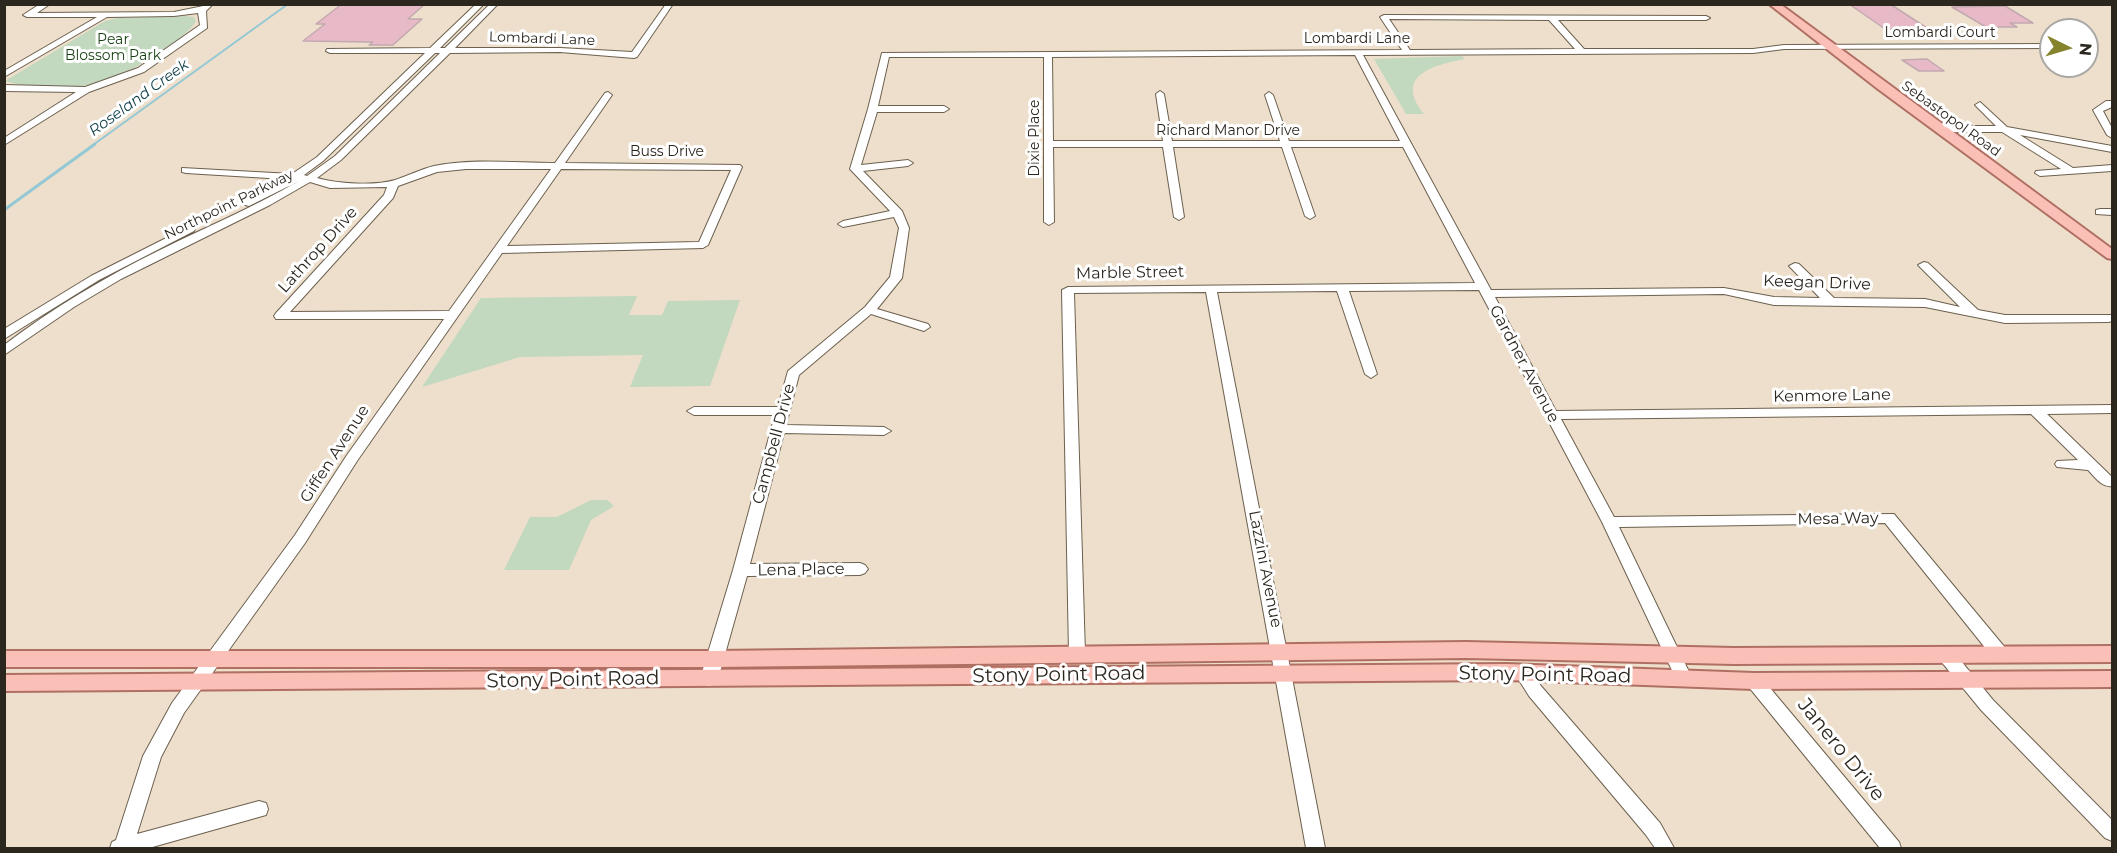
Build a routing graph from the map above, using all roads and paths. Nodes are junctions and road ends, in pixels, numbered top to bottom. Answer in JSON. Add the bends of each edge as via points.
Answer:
{"nodes":[{"id":1,"x":47,"y":4,"type":"edge"},
{"id":2,"x":481,"y":4,"type":"edge"},
{"id":3,"x":495,"y":4,"type":"edge"},
{"id":4,"x":670,"y":4,"type":"edge"},
{"id":5,"x":1773,"y":4,"type":"edge"},
{"id":6,"x":206,"y":7,"type":"edge"},
{"id":7,"x":106,"y":15,"type":"junction"},
{"id":8,"x":1551,"y":17,"type":"junction"},
{"id":9,"x":1706,"y":18,"type":"dead end"},
{"id":10,"x":1830,"y":46,"type":"junction"},
{"id":11,"x":2039,"y":46,"type":"edge"},
{"id":12,"x":330,"y":51,"type":"dead end"},
{"id":13,"x":433,"y":51,"type":"junction"},
{"id":14,"x":448,"y":51,"type":"junction"},
{"id":15,"x":1581,"y":51,"type":"junction"},
{"id":16,"x":1407,"y":52,"type":"junction"},
{"id":17,"x":1358,"y":53,"type":"junction"},
{"id":18,"x":1048,"y":55,"type":"junction"},
{"id":19,"x":4,"y":75,"type":"edge"},
{"id":20,"x":4,"y":88,"type":"edge"},
{"id":21,"x":86,"y":90,"type":"junction"},
{"id":22,"x":1160,"y":94,"type":"dead end"},
{"id":23,"x":608,"y":95,"type":"dead end"},
{"id":24,"x":1269,"y":95,"type":"dead end"},
{"id":25,"x":2112,"y":104,"type":"edge"},
{"id":26,"x":1980,"y":105,"type":"dead end"},
{"id":27,"x":873,"y":109,"type":"junction"},
{"id":28,"x":944,"y":109,"type":"dead end"},
{"id":29,"x":1940,"y":129,"type":"junction"},
{"id":30,"x":2004,"y":129,"type":"junction"},
{"id":31,"x":22,"y":130,"type":"junction"},
{"id":32,"x":4,"y":131,"type":"edge"},
{"id":33,"x":2112,"y":135,"type":"edge"},
{"id":34,"x":4,"y":142,"type":"edge"},
{"id":35,"x":1050,"y":144,"type":"junction"},
{"id":36,"x":1169,"y":144,"type":"junction"},
{"id":37,"x":1285,"y":144,"type":"junction"},
{"id":38,"x":1407,"y":144,"type":"junction"},
{"id":39,"x":2112,"y":149,"type":"edge"},
{"id":40,"x":908,"y":163,"type":"dead end"},
{"id":41,"x":555,"y":167,"type":"junction"},
{"id":42,"x":2112,"y":168,"type":"edge"},
{"id":43,"x":855,"y":169,"type":"junction"},
{"id":44,"x":186,"y":170,"type":"dead end"},
{"id":45,"x":2073,"y":172,"type":"junction"},
{"id":46,"x":2040,"y":173,"type":"dead end"},
{"id":47,"x":295,"y":177,"type":"junction"},
{"id":48,"x":311,"y":179,"type":"junction"},
{"id":49,"x":394,"y":184,"type":"junction"},
{"id":50,"x":2100,"y":212,"type":"dead end"},
{"id":51,"x":2112,"y":212,"type":"edge"},
{"id":52,"x":898,"y":213,"type":"junction"},
{"id":53,"x":1310,"y":216,"type":"dead end"},
{"id":54,"x":1179,"y":217,"type":"dead end"},
{"id":55,"x":1049,"y":222,"type":"dead end"},
{"id":56,"x":843,"y":224,"type":"dead end"},
{"id":57,"x":499,"y":250,"type":"junction"},
{"id":58,"x":2110,"y":252,"type":"edge"},
{"id":59,"x":1924,"y":265,"type":"dead end"},
{"id":60,"x":1795,"y":266,"type":"dead end"},
{"id":61,"x":1342,"y":288,"type":"junction"},
{"id":62,"x":1211,"y":289,"type":"junction"},
{"id":63,"x":1485,"y":290,"type":"junction"},
{"id":64,"x":1830,"y":301,"type":"junction"},
{"id":65,"x":869,"y":310,"type":"junction"},
{"id":66,"x":1975,"y":314,"type":"junction"},
{"id":67,"x":451,"y":315,"type":"junction"},
{"id":68,"x":2109,"y":318,"type":"dead end"},
{"id":69,"x":924,"y":327,"type":"dead end"},
{"id":70,"x":4,"y":335,"type":"edge"},
{"id":71,"x":4,"y":351,"type":"edge"},
{"id":72,"x":1371,"y":374,"type":"dead end"},
{"id":73,"x":2112,"y":409,"type":"edge"},
{"id":74,"x":2035,"y":410,"type":"junction"},
{"id":75,"x":694,"y":411,"type":"dead end"},
{"id":76,"x":783,"y":411,"type":"junction"},
{"id":77,"x":1552,"y":415,"type":"junction"},
{"id":78,"x":778,"y":429,"type":"junction"},
{"id":79,"x":884,"y":431,"type":"dead end"},
{"id":80,"x":2062,"y":464,"type":"dead end"},
{"id":81,"x":2092,"y":465,"type":"junction"},
{"id":82,"x":2109,"y":482,"type":"dead end"},
{"id":83,"x":1609,"y":522,"type":"junction"},
{"id":84,"x":860,"y":569,"type":"dead end"},
{"id":85,"x":741,"y":570,"type":"junction"},
{"id":86,"x":1280,"y":652,"type":"junction"},
{"id":87,"x":1077,"y":654,"type":"junction"},
{"id":88,"x":2112,"y":654,"type":"edge"},
{"id":89,"x":1673,"y":655,"type":"junction"},
{"id":90,"x":1946,"y":655,"type":"junction"},
{"id":91,"x":2001,"y":655,"type":"junction"},
{"id":92,"x":4,"y":658,"type":"edge"},
{"id":93,"x":214,"y":658,"type":"junction"},
{"id":94,"x":715,"y":658,"type":"junction"},
{"id":95,"x":1522,"y":672,"type":"junction"},
{"id":96,"x":1285,"y":674,"type":"junction"},
{"id":97,"x":1684,"y":678,"type":"junction"},
{"id":98,"x":709,"y":679,"type":"junction"},
{"id":99,"x":2112,"y":679,"type":"edge"},
{"id":100,"x":1965,"y":680,"type":"junction"},
{"id":101,"x":1754,"y":681,"type":"junction"},
{"id":102,"x":4,"y":683,"type":"edge"},
{"id":103,"x":196,"y":683,"type":"junction"},
{"id":104,"x":259,"y":809,"type":"dead end"},
{"id":105,"x":2112,"y":832,"type":"edge"},
{"id":106,"x":121,"y":848,"type":"edge"},
{"id":107,"x":1316,"y":849,"type":"edge"},
{"id":108,"x":1665,"y":849,"type":"edge"},
{"id":109,"x":1892,"y":849,"type":"edge"}],
"edges":[{"from":1,"to":7,"type":"street","via":[[27,15]]},
{"from":2,"to":13,"type":"street","name":"Northpoint Parkway"},
{"from":3,"to":14,"type":"street","name":"Northpoint Parkway"},
{"from":4,"to":14,"type":"street","name":"Lombardi Lane","via":[[634,56],[560,50]]},
{"from":5,"to":10,"type":"main road","name":"Sebastopol Road"},
{"from":6,"to":7,"type":"street","via":[[174,14]]},
{"from":6,"to":21,"type":"street","via":[[204,26],[150,64],[119,80]]},
{"from":7,"to":19,"type":"street"},
{"from":8,"to":9,"type":"street"},
{"from":8,"to":15,"type":"street"},
{"from":8,"to":16,"type":"street","via":[[1384,17]]},
{"from":10,"to":11,"type":"street","name":"Lombardi Court"},
{"from":10,"to":15,"type":"street","name":"Lombardi Lane","via":[[1754,51]]},
{"from":10,"to":29,"type":"main road","name":"Sebastopol Road"},
{"from":12,"to":13,"type":"street","name":"Lombardi Lane"},
{"from":13,"to":14,"type":"street","name":"Lombardi Lane"},
{"from":13,"to":47,"type":"street","name":"Northpoint Parkway"},
{"from":14,"to":48,"type":"street","name":"Northpoint Parkway","via":[[338,158]]},
{"from":15,"to":16,"type":"street","name":"Lombardi Lane"},
{"from":16,"to":17,"type":"street","name":"Lombardi Lane"},
{"from":17,"to":18,"type":"street","name":"Lombardi Lane"},
{"from":17,"to":38,"type":"street","name":"Gardner Avenue"},
{"from":18,"to":27,"type":"street","name":"Lombardi Lane","via":[[885,55]]},
{"from":18,"to":35,"type":"street","name":"Dixie Place"},
{"from":20,"to":21,"type":"street"},
{"from":21,"to":31,"type":"street"},
{"from":22,"to":36,"type":"street"},
{"from":23,"to":41,"type":"street","name":"Giffen Avenue"},
{"from":24,"to":37,"type":"street"},
{"from":25,"to":33,"type":"street","via":[[2098,110]]},
{"from":26,"to":30,"type":"street"},
{"from":27,"to":28,"type":"street"},
{"from":27,"to":43,"type":"street"},
{"from":29,"to":30,"type":"street"},
{"from":29,"to":58,"type":"main road","name":"Sebastopol Road"},
{"from":30,"to":39,"type":"street"},
{"from":30,"to":45,"type":"street"},
{"from":31,"to":32,"type":"street"},
{"from":31,"to":34,"type":"street"},
{"from":35,"to":36,"type":"street","name":"Richard Manor Drive"},
{"from":35,"to":55,"type":"street","name":"Dixie Place"},
{"from":36,"to":37,"type":"street","name":"Richard Manor Drive"},
{"from":36,"to":54,"type":"street"},
{"from":37,"to":38,"type":"street","name":"Richard Manor Drive"},
{"from":37,"to":53,"type":"street"},
{"from":38,"to":63,"type":"street","name":"Gardner Avenue"},
{"from":40,"to":43,"type":"street"},
{"from":41,"to":49,"type":"street","name":"Buss Drive","via":[[435,169]]},
{"from":41,"to":57,"type":"street","name":"Giffen Avenue"},
{"from":41,"to":57,"type":"street","name":"Buss Drive","via":[[737,166],[703,245]]},
{"from":42,"to":45,"type":"street"},
{"from":43,"to":52,"type":"street"},
{"from":44,"to":47,"type":"street","name":"Buss Drive"},
{"from":45,"to":46,"type":"street"},
{"from":47,"to":48,"type":"street","name":"Buss Drive"},
{"from":47,"to":70,"type":"street","name":"Northpoint Parkway","via":[[113,267]]},
{"from":48,"to":49,"type":"street","name":"Buss Drive","via":[[330,185]]},
{"from":48,"to":71,"type":"street","name":"Northpoint Parkway","via":[[260,208],[112,279]]},
{"from":49,"to":67,"type":"street","name":"Lathrop Drive","via":[[389,196],[280,316]]},
{"from":50,"to":51,"type":"street"},
{"from":52,"to":56,"type":"street"},
{"from":52,"to":65,"type":"street","name":"Campbell Drive","via":[[904,228],[896,278]]},
{"from":57,"to":67,"type":"street","name":"Giffen Avenue"},
{"from":59,"to":66,"type":"street"},
{"from":60,"to":64,"type":"street"},
{"from":61,"to":62,"type":"street","name":"Marble Street"},
{"from":61,"to":63,"type":"street","name":"Marble Street"},
{"from":61,"to":72,"type":"street"},
{"from":62,"to":86,"type":"street","name":"Lazzini Avenue"},
{"from":62,"to":87,"type":"street","name":"Marble Street","via":[[1068,290]]},
{"from":63,"to":64,"type":"street","name":"Keegan Drive","via":[[1724,291],[1774,300]]},
{"from":63,"to":77,"type":"street","name":"Gardner Avenue"},
{"from":64,"to":66,"type":"street","name":"Keegan Drive","via":[[1925,303]]},
{"from":65,"to":69,"type":"street"},
{"from":65,"to":76,"type":"street","name":"Campbell Drive","via":[[793,374]]},
{"from":66,"to":68,"type":"street","name":"Keegan Drive","via":[[2006,319]]},
{"from":67,"to":93,"type":"street","name":"Giffen Avenue"},
{"from":73,"to":74,"type":"street","name":"Kenmore Lane"},
{"from":74,"to":77,"type":"street","name":"Kenmore Lane"},
{"from":74,"to":81,"type":"street"},
{"from":75,"to":76,"type":"street"},
{"from":76,"to":78,"type":"street","name":"Campbell Drive"},
{"from":77,"to":83,"type":"street","name":"Gardner Avenue"},
{"from":78,"to":79,"type":"street"},
{"from":78,"to":85,"type":"street","name":"Campbell Drive"},
{"from":80,"to":81,"type":"street"},
{"from":81,"to":82,"type":"street"},
{"from":83,"to":89,"type":"street","name":"Gardner Avenue"},
{"from":83,"to":91,"type":"street","name":"Mesa Way","via":[[1889,518]]},
{"from":84,"to":85,"type":"street","name":"Lena Place"},
{"from":85,"to":94,"type":"street","name":"Campbell Drive"},
{"from":86,"to":87,"type":"main road","name":"Stony Point Road"},
{"from":86,"to":89,"type":"main road","name":"Stony Point Road","via":[[1494,650]]},
{"from":86,"to":96,"type":"street","name":"Lazzini Avenue"},
{"from":87,"to":94,"type":"main road","name":"Stony Point Road"},
{"from":88,"to":91,"type":"main road","name":"Stony Point Road"},
{"from":89,"to":90,"type":"main road","name":"Stony Point Road"},
{"from":89,"to":97,"type":"street","name":"Gardner Avenue"},
{"from":90,"to":91,"type":"main road","name":"Stony Point Road"},
{"from":90,"to":100,"type":"street"},
{"from":92,"to":93,"type":"main road","name":"Stony Point Road"},
{"from":93,"to":94,"type":"main road","name":"Stony Point Road"},
{"from":93,"to":103,"type":"street","name":"Giffen Avenue"},
{"from":94,"to":98,"type":"street","name":"Campbell Drive"},
{"from":95,"to":96,"type":"main road","name":"Stony Point Road"},
{"from":95,"to":97,"type":"main road","name":"Stony Point Road"},
{"from":95,"to":108,"type":"street","via":[[1653,829]]},
{"from":96,"to":98,"type":"main road","name":"Stony Point Road"},
{"from":96,"to":107,"type":"street","name":"Lazzini Avenue"},
{"from":97,"to":101,"type":"main road","name":"Stony Point Road"},
{"from":98,"to":103,"type":"main road","name":"Stony Point Road"},
{"from":99,"to":100,"type":"main road","name":"Stony Point Road"},
{"from":100,"to":101,"type":"main road","name":"Stony Point Road"},
{"from":100,"to":105,"type":"street"},
{"from":101,"to":109,"type":"street","name":"Janero Drive"},
{"from":102,"to":103,"type":"main road","name":"Stony Point Road"},
{"from":103,"to":106,"type":"street","name":"Giffen Avenue","via":[[152,756]]},
{"from":104,"to":106,"type":"street"}]}
